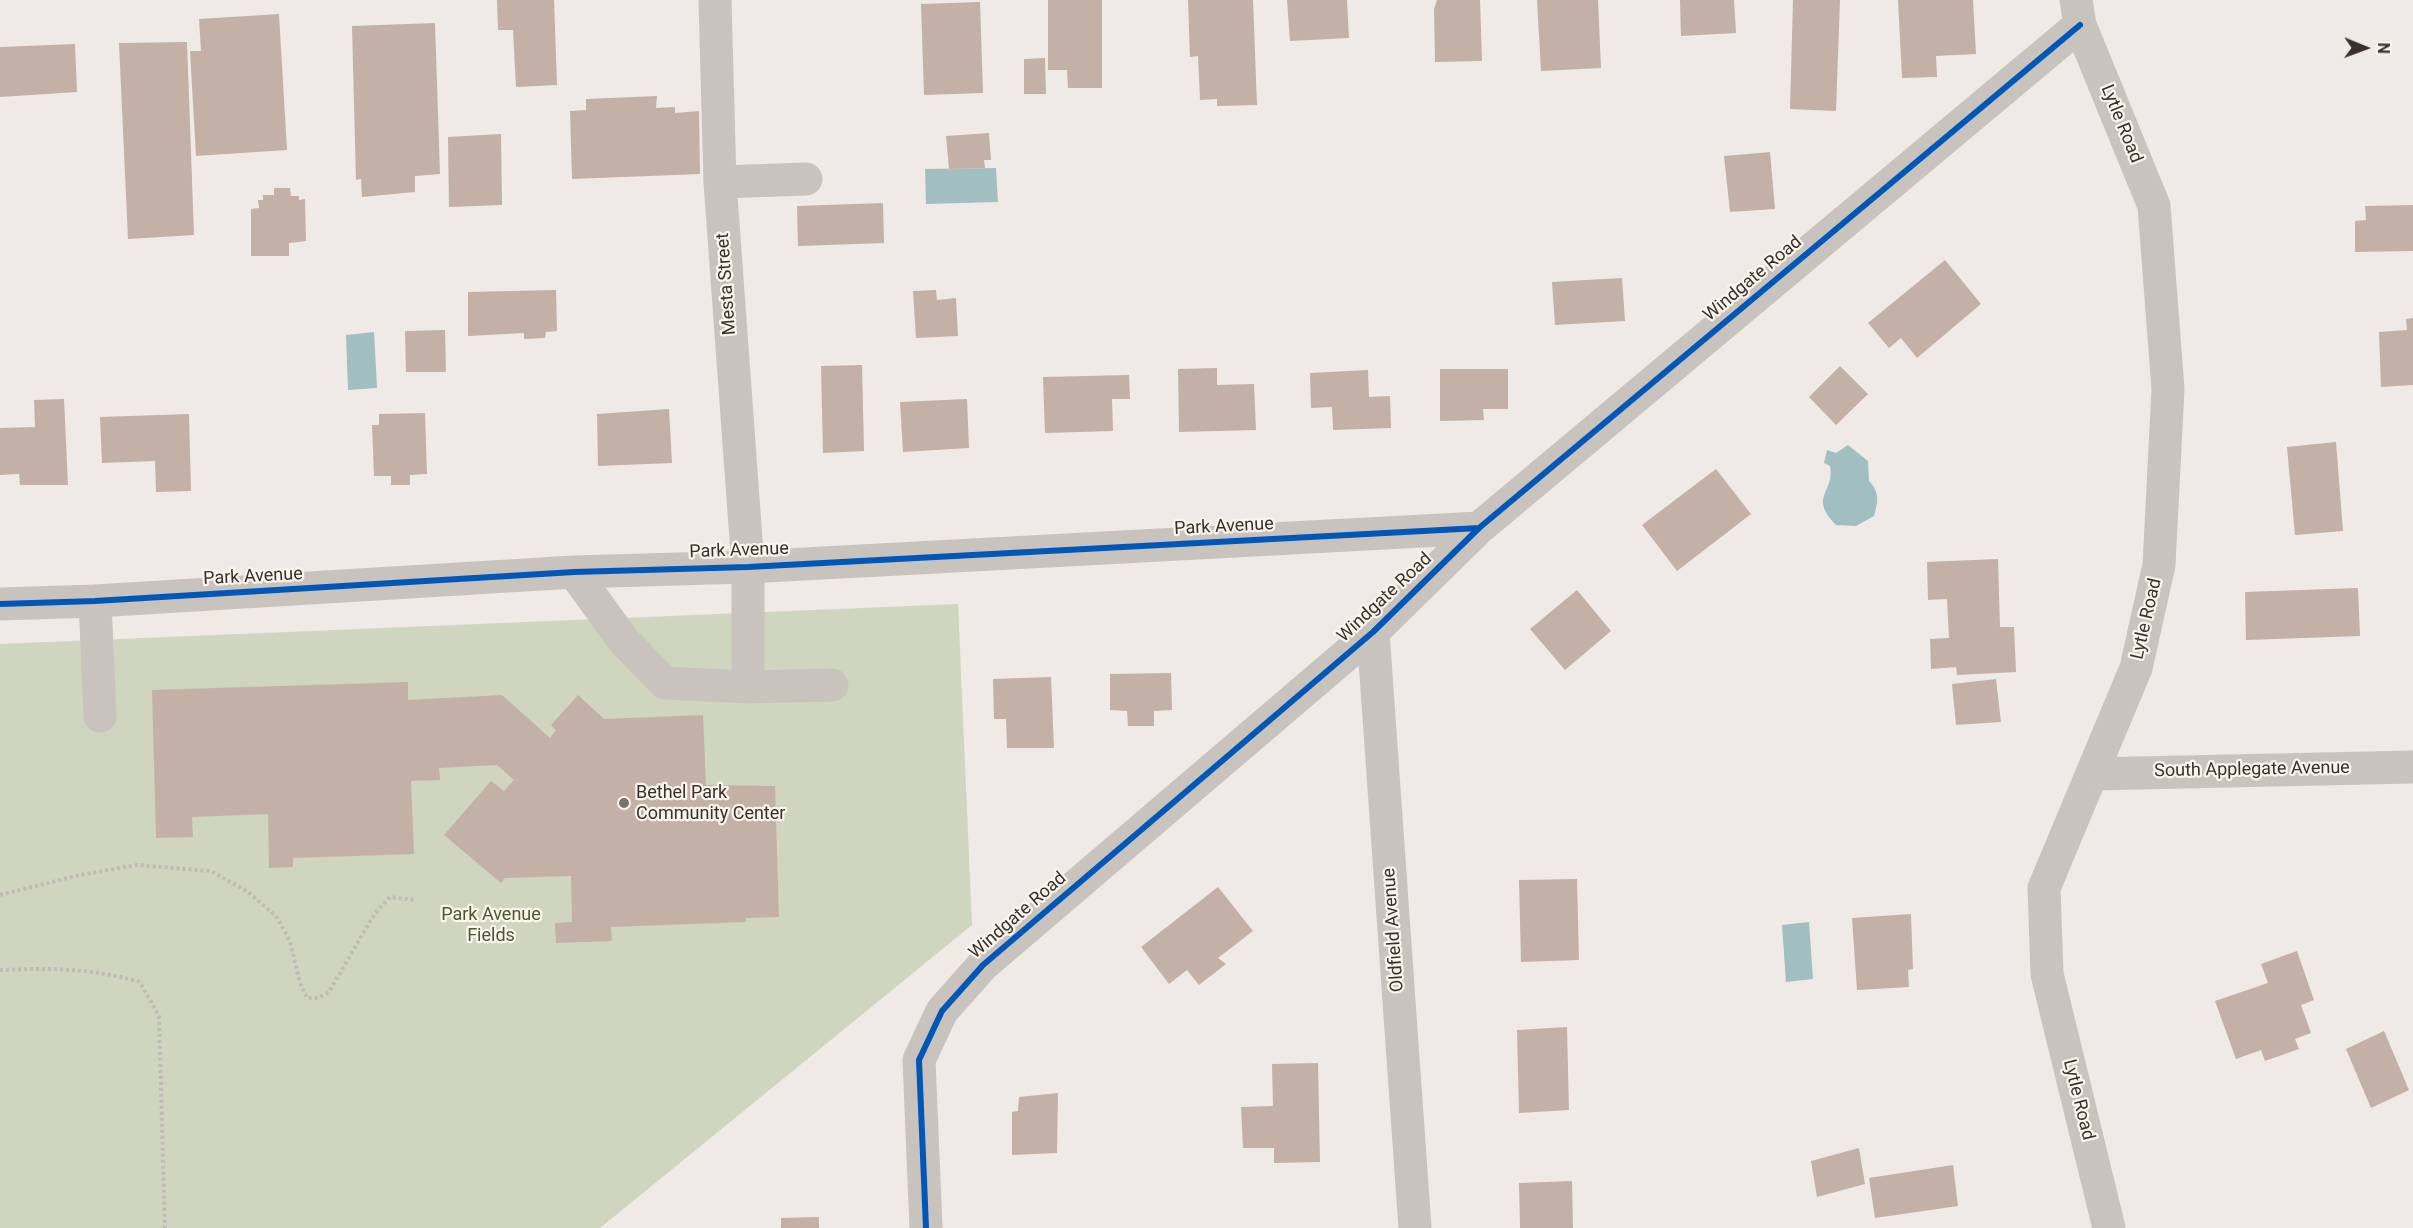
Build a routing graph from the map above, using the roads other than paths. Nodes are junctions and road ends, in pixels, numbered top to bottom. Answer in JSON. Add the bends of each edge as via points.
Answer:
{"nodes":[{"id":1,"x":715,"y":0,"type":"edge"},
{"id":2,"x":2078,"y":12,"type":"edge"},
{"id":3,"x":806,"y":179,"type":"dead end"},
{"id":4,"x":720,"y":182,"type":"junction"},
{"id":5,"x":1479,"y":528,"type":"junction"},
{"id":6,"x":748,"y":567,"type":"junction"},
{"id":7,"x":574,"y":572,"type":"junction"},
{"id":8,"x":95,"y":601,"type":"junction"},
{"id":9,"x":0,"y":604,"type":"edge"},
{"id":10,"x":1372,"y":632,"type":"junction"},
{"id":11,"x":832,"y":685,"type":"dead end"},
{"id":12,"x":748,"y":687,"type":"junction"},
{"id":13,"x":100,"y":716,"type":"dead end"},
{"id":14,"x":2413,"y":767,"type":"edge"},
{"id":15,"x":2092,"y":774,"type":"junction"},
{"id":16,"x":926,"y":1228,"type":"edge"},
{"id":17,"x":1415,"y":1228,"type":"edge"},
{"id":18,"x":2109,"y":1228,"type":"edge"}],
"edges":[{"from":1,"to":4,"type":"street","name":"Mesta Street"},
{"from":2,"to":5,"type":"street","name":"Windgate Road"},
{"from":2,"to":15,"type":"street","name":"Lytle Road","via":[[2154,206],[2168,389],[2158,565],[2136,668]]},
{"from":3,"to":4,"type":"street"},
{"from":4,"to":6,"type":"street","name":"Mesta Street"},
{"from":5,"to":6,"type":"street","name":"Park Avenue"},
{"from":5,"to":10,"type":"street","name":"Windgate Road"},
{"from":6,"to":7,"type":"street","name":"Park Avenue"},
{"from":6,"to":12,"type":"street","name":"Mesta Street"},
{"from":7,"to":8,"type":"street","name":"Park Avenue"},
{"from":7,"to":12,"type":"street","via":[[623,640],[665,683]]},
{"from":8,"to":9,"type":"street","name":"Park Avenue"},
{"from":8,"to":13,"type":"street"},
{"from":10,"to":16,"type":"street","name":"Windgate Road","via":[[983,965],[942,1011],[919,1060]]},
{"from":10,"to":17,"type":"street","name":"Oldfield Avenue"},
{"from":11,"to":12,"type":"street"},
{"from":14,"to":15,"type":"street","name":"South Applegate Avenue"},
{"from":15,"to":18,"type":"street","name":"Lytle Road","via":[[2044,888],[2047,974]]}]}
